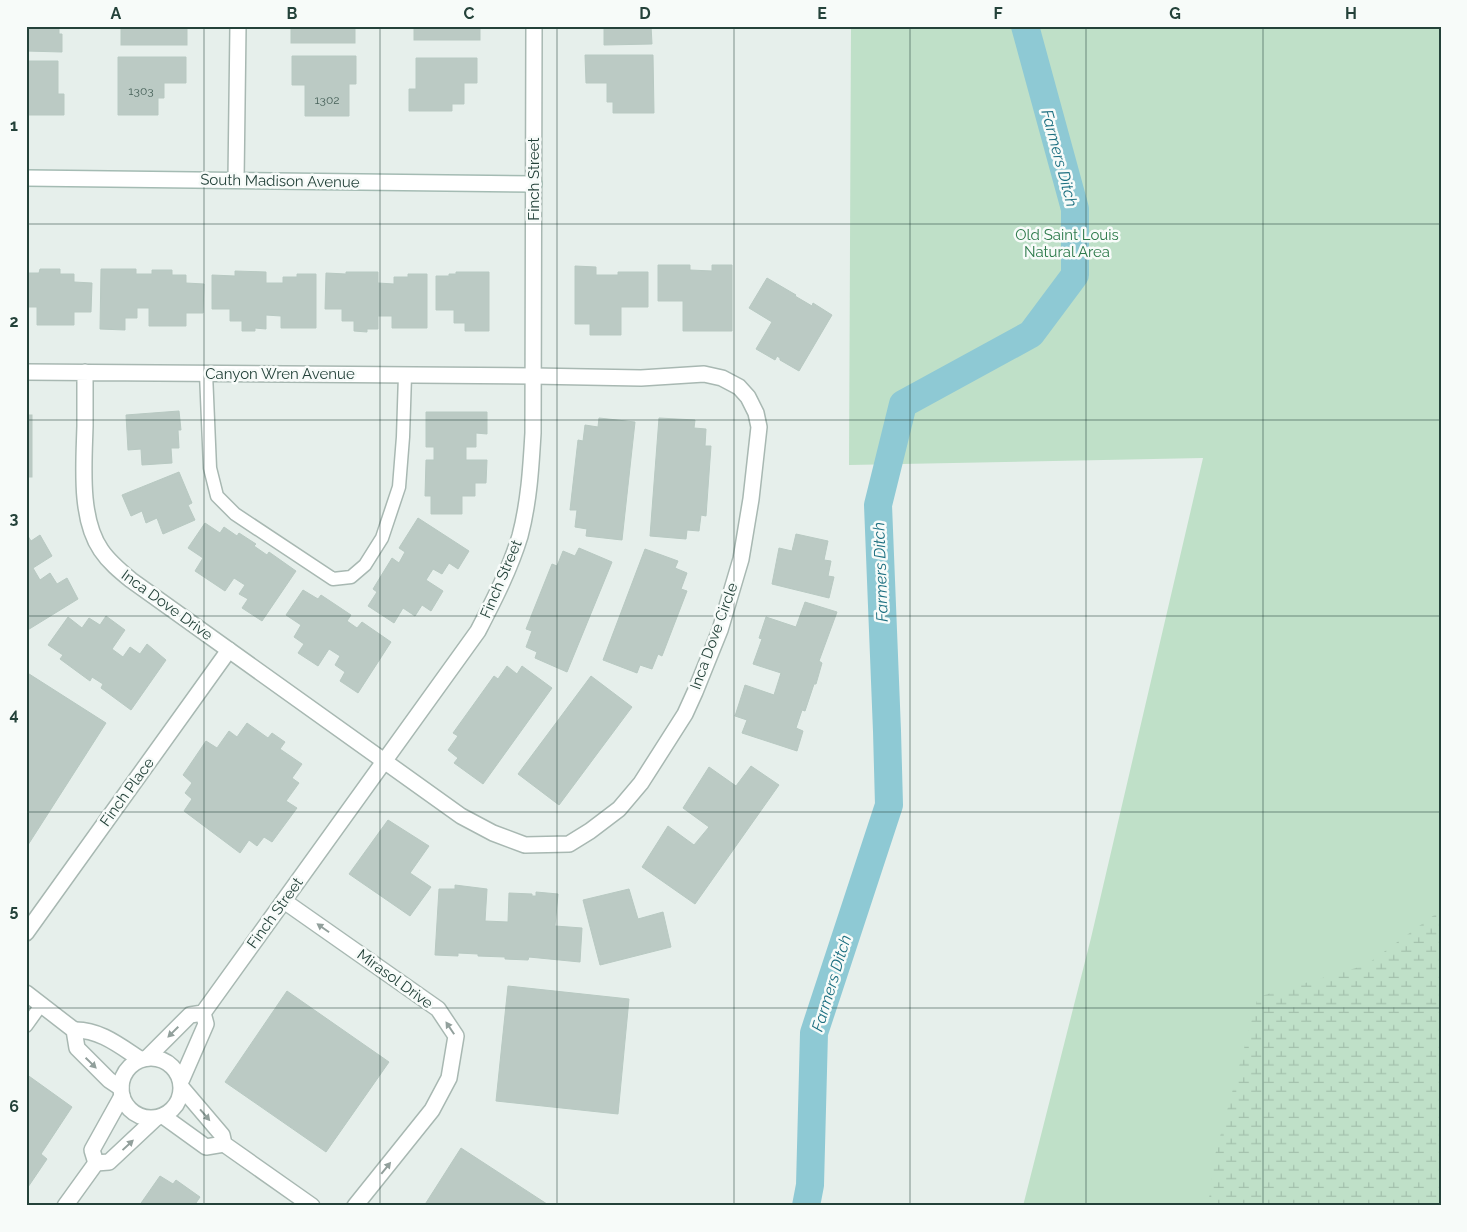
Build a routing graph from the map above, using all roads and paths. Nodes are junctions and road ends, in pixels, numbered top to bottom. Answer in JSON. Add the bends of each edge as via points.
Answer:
{"nodes":[{"id":1,"x":238,"y":26,"type":"edge"},
{"id":2,"x":534,"y":26,"type":"edge"},
{"id":3,"x":26,"y":178,"type":"edge"},
{"id":4,"x":236,"y":180,"type":"junction"},
{"id":5,"x":534,"y":184,"type":"junction"},
{"id":6,"x":26,"y":372,"type":"edge"},
{"id":7,"x":86,"y":372,"type":"junction"},
{"id":8,"x":206,"y":373,"type":"junction"},
{"id":9,"x":406,"y":375,"type":"junction"},
{"id":10,"x":533,"y":376,"type":"junction"},
{"id":11,"x":228,"y":650,"type":"junction"},
{"id":12,"x":384,"y":761,"type":"junction"},
{"id":13,"x":284,"y":901,"type":"junction"},
{"id":14,"x":26,"y":933,"type":"edge"},
{"id":15,"x":26,"y":993,"type":"edge"},
{"id":16,"x":41,"y":1006,"type":"junction"},
{"id":17,"x":203,"y":1013,"type":"junction"},
{"id":18,"x":26,"y":1026,"type":"edge"},
{"id":19,"x":74,"y":1030,"type":"junction"},
{"id":20,"x":144,"y":1059,"type":"junction"},
{"id":21,"x":182,"y":1084,"type":"junction"},
{"id":22,"x":121,"y":1092,"type":"junction"},
{"id":23,"x":159,"y":1117,"type":"junction"},
{"id":24,"x":224,"y":1144,"type":"junction"},
{"id":25,"x":96,"y":1163,"type":"junction"},
{"id":26,"x":65,"y":1206,"type":"edge"},
{"id":27,"x":312,"y":1206,"type":"edge"},
{"id":28,"x":356,"y":1206,"type":"edge"}],
"edges":[{"from":1,"to":4,"type":"street"},
{"from":2,"to":5,"type":"street","name":"Finch Street"},
{"from":3,"to":4,"type":"street","name":"South Madison Avenue"},
{"from":4,"to":5,"type":"street","name":"South Madison Avenue"},
{"from":5,"to":10,"type":"street","name":"Finch Street"},
{"from":6,"to":7,"type":"street","name":"Canyon Wren Avenue"},
{"from":7,"to":8,"type":"street","name":"Canyon Wren Avenue"},
{"from":7,"to":11,"type":"street","name":"Inca Dove Drive","via":[[84,481],[92,531],[101,549],[131,580]]},
{"from":8,"to":9,"type":"street","name":"Canyon Wren Avenue"},
{"from":8,"to":9,"type":"lane","via":[[210,468],[217,496],[235,514],[333,579],[351,576],[365,565],[382,538],[399,487]]},
{"from":9,"to":10,"type":"street","name":"Canyon Wren Avenue"},
{"from":10,"to":12,"type":"street","name":"Finch Street","via":[[530,482],[520,535],[503,582],[478,631]]},
{"from":10,"to":12,"type":"street","name":"Inca Dove Circle","via":[[641,378],[704,374],[730,382],[748,397],[759,427],[751,499],[741,559],[720,630],[685,714],[641,783],[618,809],[569,844],[525,845],[493,833],[461,816]]},
{"from":11,"to":12,"type":"street","name":"Inca Dove Drive"},
{"from":11,"to":14,"type":"street","name":"Finch Place"},
{"from":12,"to":13,"type":"street","name":"Finch Street"},
{"from":13,"to":17,"type":"street","name":"Finch Street"},
{"from":28,"to":13,"type":"street","name":"Mirasol Drive","one_way":true,"via":[[432,1110],[448,1078],[456,1036],[438,1010]]},
{"from":15,"to":16,"type":"street"},
{"from":16,"to":18,"type":"lane"},
{"from":16,"to":19,"type":"street"},
{"from":17,"to":20,"type":"street","name":"Finch Street","one_way":true,"via":[[190,1016]]},
{"from":17,"to":21,"type":"street","name":"Finch Street","via":[[206,1024]]},
{"from":19,"to":20,"type":"street","via":[[85,1029],[98,1034]]},
{"from":19,"to":22,"type":"street","one_way":true,"via":[[77,1048]]},
{"from":20,"to":21,"type":"street","via":[[152,1057],[169,1063]]},
{"from":20,"to":22,"type":"street","via":[[130,1066],[124,1075]]},
{"from":21,"to":23,"type":"street","via":[[179,1101],[173,1110]]},
{"from":21,"to":24,"type":"street","one_way":true,"via":[[222,1135]]},
{"from":22,"to":23,"type":"street","via":[[130,1110],[140,1116]]},
{"from":22,"to":25,"type":"street","via":[[92,1150]]},
{"from":23,"to":24,"type":"street","via":[[206,1147]]},
{"from":25,"to":23,"type":"street","one_way":true,"via":[[109,1162]]},
{"from":24,"to":27,"type":"street"},
{"from":25,"to":26,"type":"street"}]}
